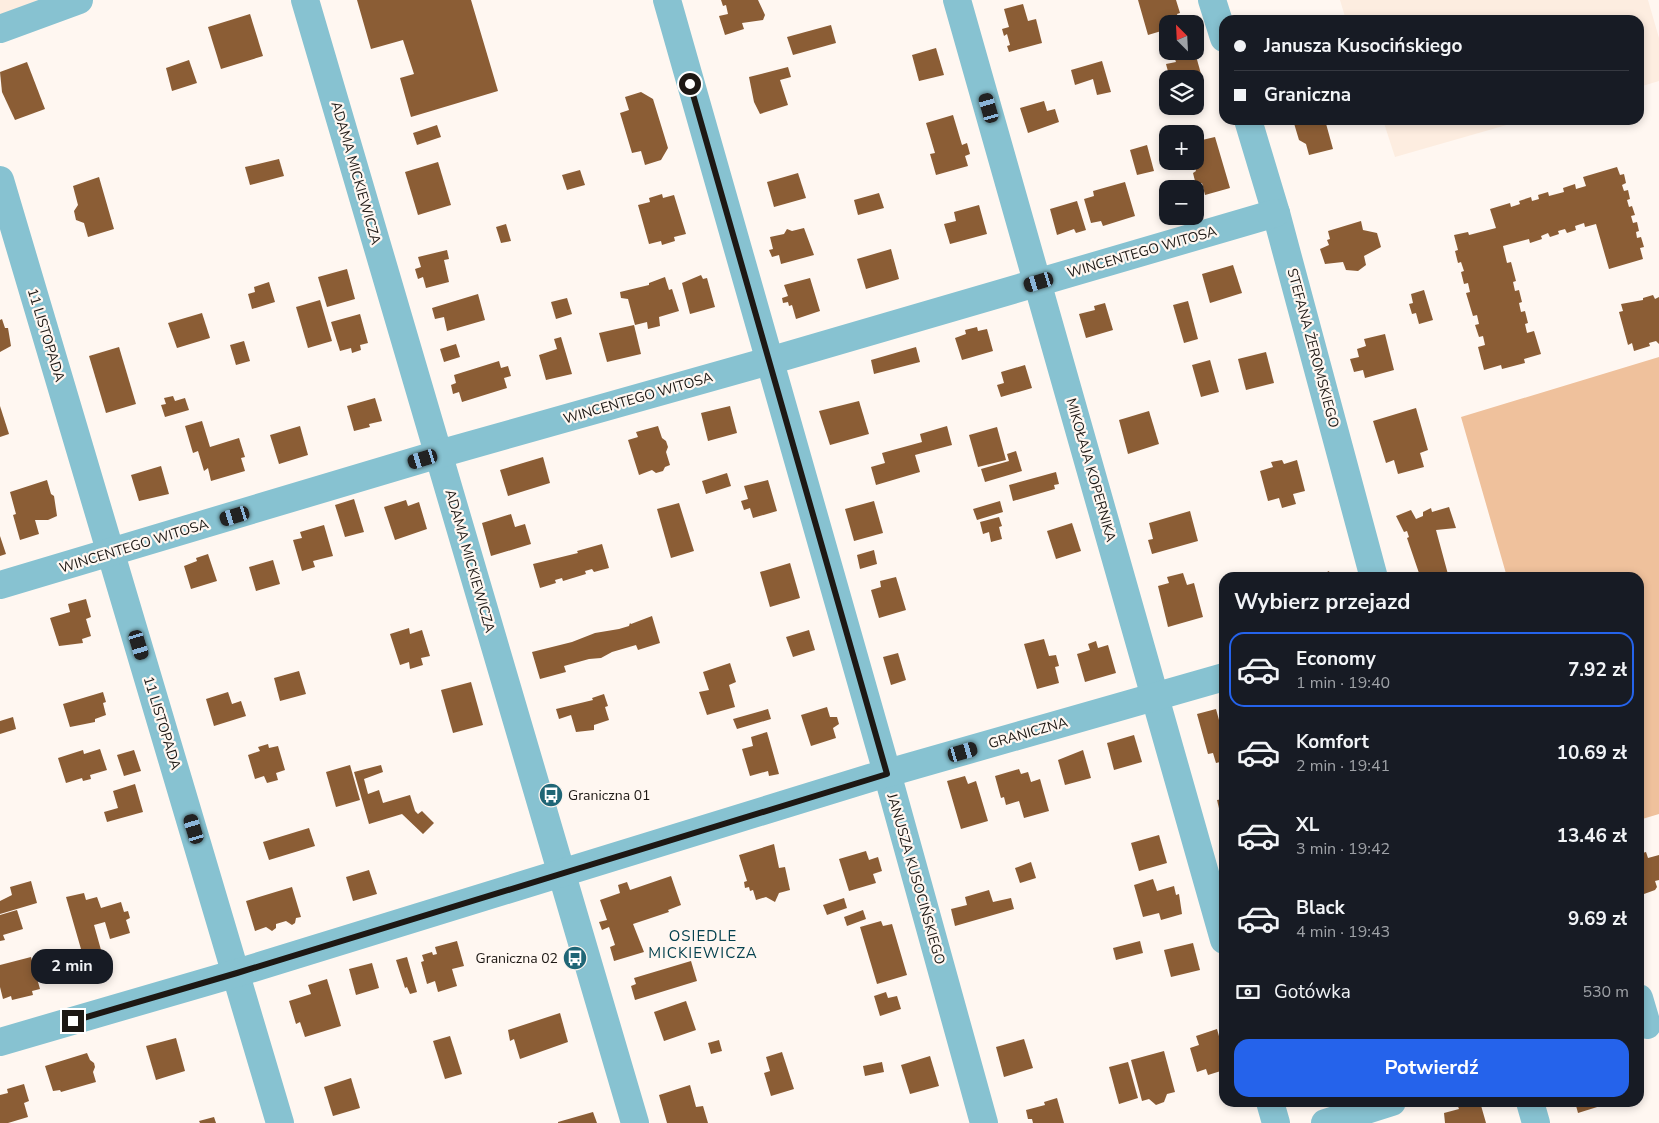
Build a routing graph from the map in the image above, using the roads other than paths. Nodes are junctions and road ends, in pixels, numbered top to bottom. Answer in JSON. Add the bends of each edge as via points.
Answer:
{"nodes":[{"id":1,"x":79,"y":0,"type":"edge"},
{"id":2,"x":306,"y":0,"type":"edge"},
{"id":3,"x":667,"y":0,"type":"edge"},
{"id":4,"x":958,"y":0,"type":"edge"},
{"id":5,"x":1212,"y":0,"type":"edge"},
{"id":6,"x":1219,"y":22,"type":"edge"},
{"id":7,"x":0,"y":29,"type":"edge"},
{"id":8,"x":1250,"y":125,"type":"edge"},
{"id":9,"x":0,"y":180,"type":"edge"},
{"id":10,"x":1276,"y":213,"type":"junction"},
{"id":11,"x":1039,"y":282,"type":"junction"},
{"id":12,"x":769,"y":361,"type":"junction"},
{"id":13,"x":439,"y":454,"type":"junction"},
{"id":14,"x":111,"y":553,"type":"junction"},
{"id":15,"x":1372,"y":572,"type":"edge"},
{"id":16,"x":0,"y":585,"type":"edge"},
{"id":17,"x":1219,"y":679,"type":"edge"},
{"id":18,"x":1155,"y":698,"type":"junction"},
{"id":19,"x":887,"y":774,"type":"junction"},
{"id":20,"x":561,"y":872,"type":"junction"},
{"id":21,"x":1219,"y":922,"type":"edge"},
{"id":22,"x":237,"y":973,"type":"junction"},
{"id":23,"x":0,"y":1042,"type":"edge"},
{"id":24,"x":1271,"y":1107,"type":"edge"},
{"id":25,"x":1376,"y":1107,"type":"edge"},
{"id":26,"x":1531,"y":1107,"type":"edge"},
{"id":27,"x":280,"y":1123,"type":"edge"},
{"id":28,"x":634,"y":1123,"type":"edge"},
{"id":29,"x":984,"y":1123,"type":"edge"},
{"id":30,"x":1276,"y":1123,"type":"edge"},
{"id":31,"x":1324,"y":1123,"type":"edge"},
{"id":32,"x":1536,"y":1123,"type":"edge"}],
"edges":[{"from":1,"to":7,"type":"street"},
{"from":2,"to":13,"type":"street","name":"ADAMA MICKIEWICZA"},
{"from":3,"to":12,"type":"street","name":"JANUSZA KUSOCIŃSKIEGO"},
{"from":4,"to":11,"type":"street","name":"MIKOŁAJA KOPERNIKA"},
{"from":5,"to":6,"type":"street"},
{"from":8,"to":10,"type":"street","name":"STEFANA ŻEROMSKIEGO"},
{"from":9,"to":14,"type":"street","name":"11 LISTOPADA"},
{"from":10,"to":11,"type":"street","name":"WINCENTEGO WITOSA"},
{"from":10,"to":15,"type":"street","name":"STEFANA ŻEROMSKIEGO"},
{"from":11,"to":12,"type":"street","name":"WINCENTEGO WITOSA"},
{"from":11,"to":18,"type":"street","name":"MIKOŁAJA KOPERNIKA"},
{"from":12,"to":13,"type":"street","name":"WINCENTEGO WITOSA"},
{"from":12,"to":19,"type":"street","name":"JANUSZA KUSOCIŃSKIEGO"},
{"from":13,"to":14,"type":"street","name":"WINCENTEGO WITOSA"},
{"from":13,"to":20,"type":"street","name":"ADAMA MICKIEWICZA"},
{"from":14,"to":16,"type":"street","name":"WINCENTEGO WITOSA"},
{"from":14,"to":22,"type":"street","name":"11 LISTOPADA"},
{"from":17,"to":18,"type":"street","name":"GRANICZNA"},
{"from":18,"to":19,"type":"street","name":"GRANICZNA"},
{"from":18,"to":21,"type":"street","name":"MIKOŁAJA KOPERNIKA"},
{"from":19,"to":20,"type":"street","name":"GRANICZNA"},
{"from":19,"to":29,"type":"street","name":"JANUSZA KUSOCIŃSKIEGO"},
{"from":20,"to":22,"type":"street","name":"GRANICZNA"},
{"from":20,"to":28,"type":"street","name":"ADAMA MICKIEWICZA"},
{"from":22,"to":23,"type":"street","name":"GRANICZNA"},
{"from":22,"to":27,"type":"street","name":"11 LISTOPADA"},
{"from":24,"to":30,"type":"street"},
{"from":25,"to":31,"type":"street"},
{"from":26,"to":32,"type":"street"}]}
